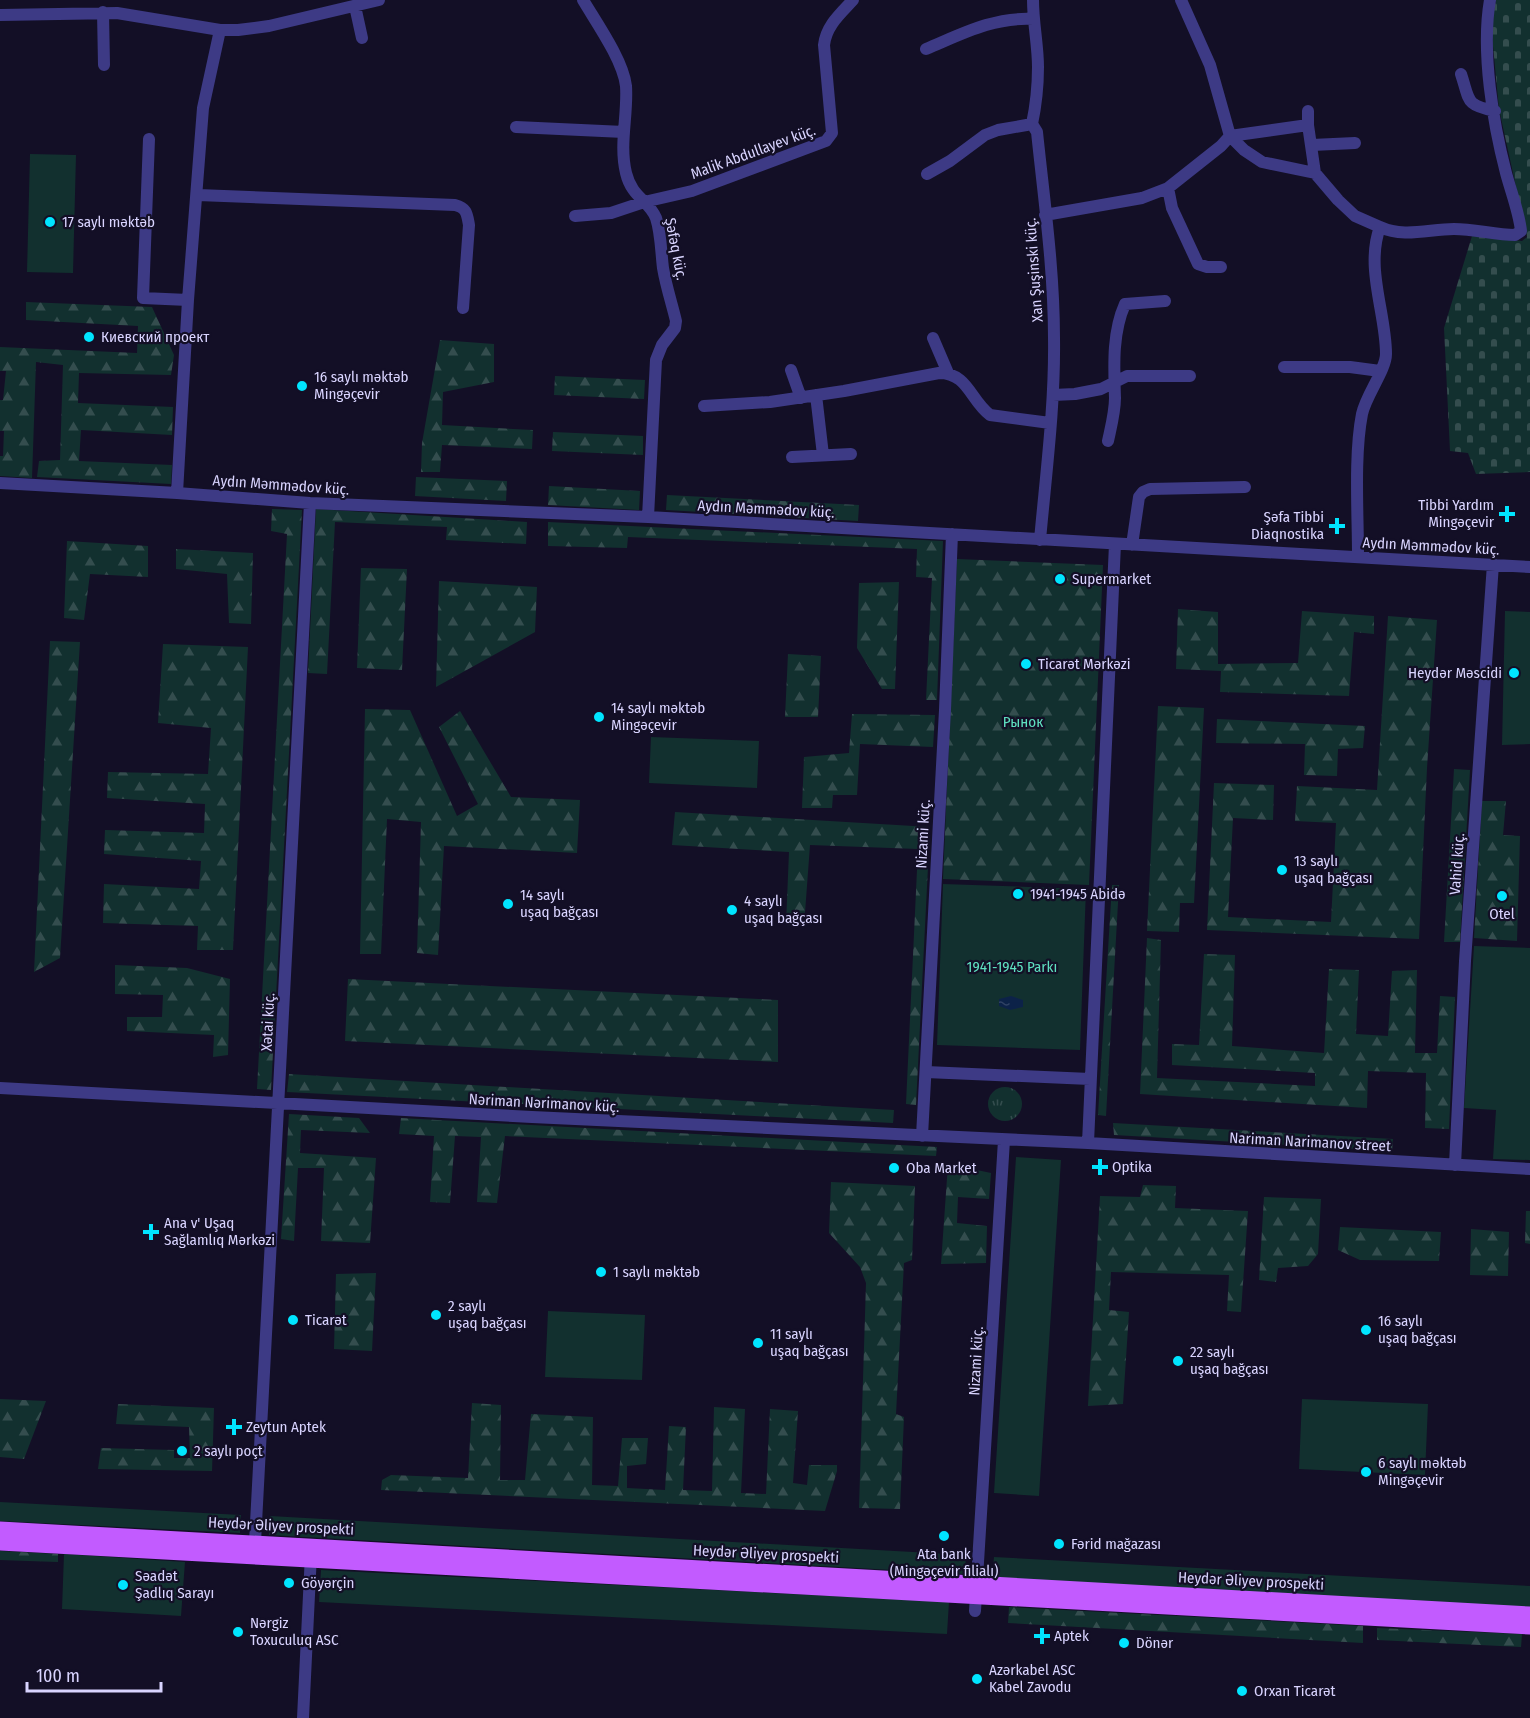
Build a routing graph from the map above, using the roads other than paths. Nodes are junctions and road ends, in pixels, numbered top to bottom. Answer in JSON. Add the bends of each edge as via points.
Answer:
{"nodes":[{"id":1,"x":379,"y":0,"type":"edge"},
{"id":2,"x":583,"y":0,"type":"edge"},
{"id":3,"x":853,"y":0,"type":"edge"},
{"id":4,"x":1034,"y":0,"type":"edge"},
{"id":5,"x":1181,"y":0,"type":"edge"},
{"id":6,"x":1490,"y":0,"type":"edge"},
{"id":7,"x":334,"y":5,"type":"edge"},
{"id":8,"x":355,"y":6,"type":"junction"},
{"id":9,"x":103,"y":12,"type":"junction"},
{"id":10,"x":0,"y":15,"type":"edge"},
{"id":11,"x":1033,"y":19,"type":"junction"},
{"id":12,"x":220,"y":30,"type":"junction"},
{"id":13,"x":362,"y":38,"type":"dead end"},
{"id":14,"x":926,"y":50,"type":"dead end"},
{"id":15,"x":104,"y":65,"type":"dead end"},
{"id":16,"x":1461,"y":74,"type":"dead end"},
{"id":17,"x":1308,"y":111,"type":"dead end"},
{"id":18,"x":1495,"y":111,"type":"junction"},
{"id":19,"x":1032,"y":124,"type":"junction"},
{"id":20,"x":1308,"y":125,"type":"junction"},
{"id":21,"x":516,"y":127,"type":"dead end"},
{"id":22,"x":624,"y":132,"type":"junction"},
{"id":23,"x":1230,"y":136,"type":"junction"},
{"id":24,"x":149,"y":139,"type":"dead end"},
{"id":25,"x":1355,"y":143,"type":"dead end"},
{"id":26,"x":1312,"y":145,"type":"junction"},
{"id":27,"x":1315,"y":173,"type":"junction"},
{"id":28,"x":927,"y":174,"type":"dead end"},
{"id":29,"x":1168,"y":188,"type":"junction"},
{"id":30,"x":198,"y":195,"type":"junction"},
{"id":31,"x":644,"y":202,"type":"junction"},
{"id":32,"x":1046,"y":215,"type":"junction"},
{"id":33,"x":575,"y":216,"type":"dead end"},
{"id":34,"x":1380,"y":227,"type":"junction"},
{"id":35,"x":1221,"y":267,"type":"dead end"},
{"id":36,"x":188,"y":300,"type":"junction"},
{"id":37,"x":1166,"y":301,"type":"dead end"},
{"id":38,"x":463,"y":308,"type":"dead end"},
{"id":39,"x":933,"y":338,"type":"dead end"},
{"id":40,"x":1284,"y":367,"type":"dead end"},
{"id":41,"x":791,"y":370,"type":"dead end"},
{"id":42,"x":1380,"y":371,"type":"junction"},
{"id":43,"x":948,"y":373,"type":"junction"},
{"id":44,"x":1190,"y":376,"type":"dead end"},
{"id":45,"x":1113,"y":382,"type":"junction"},
{"id":46,"x":816,"y":395,"type":"junction"},
{"id":47,"x":1053,"y":395,"type":"junction"},
{"id":48,"x":801,"y":398,"type":"junction"},
{"id":49,"x":704,"y":406,"type":"dead end"},
{"id":50,"x":1050,"y":423,"type":"junction"},
{"id":51,"x":1108,"y":441,"type":"dead end"},
{"id":52,"x":851,"y":454,"type":"dead end"},
{"id":53,"x":823,"y":455,"type":"junction"},
{"id":54,"x":792,"y":457,"type":"dead end"},
{"id":55,"x":0,"y":483,"type":"edge"},
{"id":56,"x":1245,"y":487,"type":"dead end"},
{"id":57,"x":177,"y":493,"type":"junction"},
{"id":58,"x":310,"y":503,"type":"junction"},
{"id":59,"x":648,"y":518,"type":"junction"},
{"id":60,"x":952,"y":534,"type":"junction"},
{"id":61,"x":1040,"y":540,"type":"junction"},
{"id":62,"x":1115,"y":544,"type":"junction"},
{"id":63,"x":1132,"y":545,"type":"junction"},
{"id":64,"x":1358,"y":556,"type":"junction"},
{"id":65,"x":1493,"y":564,"type":"junction"},
{"id":66,"x":1530,"y":567,"type":"edge"},
{"id":67,"x":926,"y":1072,"type":"junction"},
{"id":68,"x":1090,"y":1079,"type":"junction"},
{"id":69,"x":0,"y":1088,"type":"edge"},
{"id":70,"x":279,"y":1103,"type":"junction"},
{"id":71,"x":922,"y":1136,"type":"junction"},
{"id":72,"x":1004,"y":1140,"type":"junction"},
{"id":73,"x":1088,"y":1143,"type":"junction"},
{"id":74,"x":1455,"y":1165,"type":"junction"},
{"id":75,"x":1530,"y":1169,"type":"edge"},
{"id":76,"x":0,"y":1529,"type":"edge"},
{"id":77,"x":255,"y":1542,"type":"junction"},
{"id":78,"x":0,"y":1543,"type":"edge"},
{"id":79,"x":311,"y":1554,"type":"junction"},
{"id":80,"x":976,"y":1597,"type":"junction"},
{"id":81,"x":1530,"y":1614,"type":"edge"},
{"id":82,"x":1530,"y":1628,"type":"edge"},
{"id":83,"x":303,"y":1718,"type":"edge"}],
"edges":[{"from":1,"to":8,"type":"street"},
{"from":2,"to":22,"type":"street","name":"Şəfəq küç.","via":[[611,48],[626,85]]},
{"from":3,"to":31,"type":"street","name":"Malik Abdullayev küç.","via":[[825,36],[830,138],[713,185]]},
{"from":4,"to":11,"type":"street","name":"Xan Şuşinski küç."},
{"from":5,"to":23,"type":"street","via":[[1210,65]]},
{"from":6,"to":18,"type":"street","via":[[1486,31]]},
{"from":7,"to":8,"type":"street"},
{"from":7,"to":12,"type":"street","via":[[269,26]]},
{"from":8,"to":13,"type":"street"},
{"from":9,"to":10,"type":"street"},
{"from":9,"to":12,"type":"street"},
{"from":9,"to":15,"type":"street"},
{"from":11,"to":14,"type":"street","via":[[1013,18],[981,26]]},
{"from":11,"to":19,"type":"street","name":"Xan Şuşinski küç.","via":[[1038,65]]},
{"from":12,"to":30,"type":"street","via":[[203,108]]},
{"from":16,"to":18,"type":"street","via":[[1471,102]]},
{"from":17,"to":20,"type":"street"},
{"from":18,"to":34,"type":"street","via":[[1520,233],[1453,229],[1406,233]]},
{"from":19,"to":28,"type":"street","via":[[985,135]]},
{"from":19,"to":32,"type":"street","name":"Xan Şuşinski küç.","via":[[1037,132]]},
{"from":20,"to":23,"type":"street"},
{"from":20,"to":26,"type":"street"},
{"from":21,"to":22,"type":"street"},
{"from":22,"to":31,"type":"street","name":"Şəfəq küç.","via":[[623,152],[630,186]]},
{"from":23,"to":27,"type":"street","via":[[1262,162]]},
{"from":23,"to":29,"type":"street"},
{"from":24,"to":36,"type":"street","via":[[143,298]]},
{"from":25,"to":26,"type":"street"},
{"from":26,"to":27,"type":"street"},
{"from":27,"to":34,"type":"street","via":[[1355,216]]},
{"from":29,"to":32,"type":"street","via":[[1142,198]]},
{"from":29,"to":35,"type":"street","via":[[1172,208],[1198,264]]},
{"from":30,"to":36,"type":"street"},
{"from":30,"to":38,"type":"street","via":[[462,207],[469,225]]},
{"from":31,"to":33,"type":"street","name":"Malik Abdullayev küç.","via":[[611,213]]},
{"from":31,"to":59,"type":"street","name":"Şəfəq küç.","via":[[656,218],[676,321],[657,360]]},
{"from":32,"to":47,"type":"street","name":"Xan Şuşinski küç.","via":[[1053,291]]},
{"from":34,"to":42,"type":"street","via":[[1376,263],[1386,357]]},
{"from":36,"to":57,"type":"street"},
{"from":37,"to":45,"type":"street","via":[[1125,304],[1113,359]]},
{"from":39,"to":43,"type":"street"},
{"from":40,"to":42,"type":"street"},
{"from":41,"to":48,"type":"street"},
{"from":42,"to":64,"type":"street","via":[[1362,414]]},
{"from":43,"to":46,"type":"street"},
{"from":43,"to":50,"type":"street","via":[[961,380],[990,415]]},
{"from":44,"to":45,"type":"street","via":[[1134,376]]},
{"from":45,"to":47,"type":"street","via":[[1101,389]]},
{"from":45,"to":51,"type":"street","via":[[1114,409]]},
{"from":46,"to":48,"type":"street"},
{"from":46,"to":53,"type":"street"},
{"from":47,"to":50,"type":"street","name":"Xan Şuşinski küç."},
{"from":48,"to":49,"type":"street"},
{"from":50,"to":61,"type":"street","name":"Xan Şuşinski küç."},
{"from":52,"to":53,"type":"street"},
{"from":53,"to":54,"type":"street"},
{"from":55,"to":57,"type":"street","name":"Aydın Məmmədov küç."},
{"from":56,"to":63,"type":"street","via":[[1143,492]]},
{"from":57,"to":58,"type":"street","name":"Aydın Məmmədov küç."},
{"from":58,"to":59,"type":"street","name":"Aydın Məmmədov küç."},
{"from":58,"to":70,"type":"street","name":"Xətai küç."},
{"from":59,"to":60,"type":"street","name":"Aydın Məmmədov küç."},
{"from":60,"to":61,"type":"street","name":"Aydın Məmmədov küç."},
{"from":60,"to":67,"type":"street","name":"Nizami küç."},
{"from":61,"to":62,"type":"street","name":"Aydın Məmmədov küç."},
{"from":62,"to":63,"type":"street","name":"Aydın Məmmədov küç."},
{"from":62,"to":68,"type":"street"},
{"from":63,"to":64,"type":"street","name":"Aydın Məmmədov küç."},
{"from":64,"to":65,"type":"street","name":"Aydın Məmmədov küç."},
{"from":65,"to":66,"type":"street","name":"Aydın Məmmədov küç."},
{"from":65,"to":74,"type":"street","name":"Vahid küç."},
{"from":67,"to":68,"type":"street"},
{"from":67,"to":71,"type":"street","name":"Nizami küç."},
{"from":68,"to":73,"type":"street"},
{"from":69,"to":70,"type":"street","name":"Nəriman Nərimanov küç."},
{"from":70,"to":71,"type":"street","name":"Nəriman Nərimanov küç."},
{"from":70,"to":77,"type":"street","name":"Xətai küç."},
{"from":71,"to":72,"type":"street","name":"Nəriman Nərimanov küç."},
{"from":72,"to":73,"type":"street","name":"Nəriman Nərimanov küç."},
{"from":72,"to":80,"type":"street","name":"Nizami küç."},
{"from":73,"to":74,"type":"street","name":"Nariman Narimanov street"},
{"from":74,"to":75,"type":"street","name":"Nariman Narimanov street"},
{"from":76,"to":77,"type":"main road","name":"Heydər Əliyev prospekti"},
{"from":77,"to":79,"type":"main road","name":"Heydər Əliyev prospekti"},
{"from":78,"to":79,"type":"main road","name":"Heydər Əliyev prospekti"},
{"from":79,"to":80,"type":"main road","name":"Heydər Əliyev prospekti"},
{"from":79,"to":83,"type":"street"},
{"from":80,"to":81,"type":"main road","name":"Heydər Əliyev prospekti"},
{"from":80,"to":82,"type":"main road","name":"Heydər Əliyev prospekti"}]}
